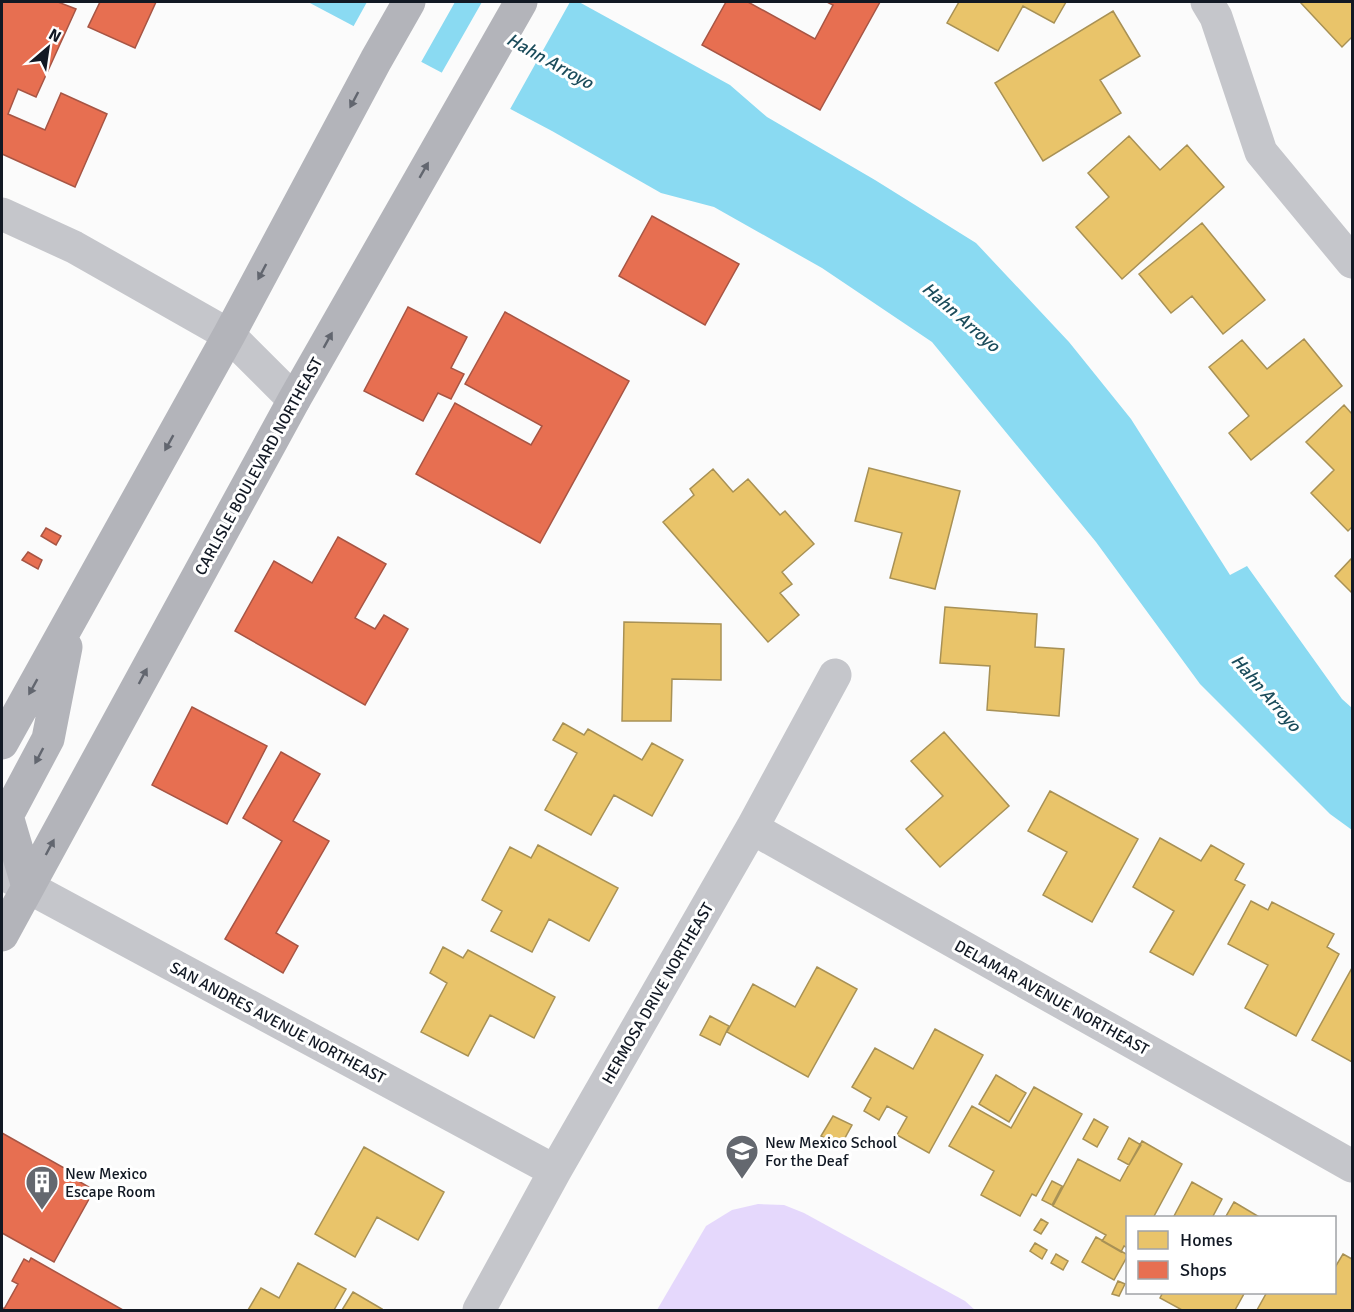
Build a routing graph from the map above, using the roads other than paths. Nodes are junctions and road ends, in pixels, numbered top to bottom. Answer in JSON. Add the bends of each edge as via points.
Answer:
{"nodes":[{"id":1,"x":409,"y":2,"type":"edge"},
{"id":2,"x":521,"y":2,"type":"edge"},
{"id":3,"x":1207,"y":2,"type":"edge"},
{"id":4,"x":2,"y":214,"type":"edge"},
{"id":5,"x":1353,"y":262,"type":"edge"},
{"id":6,"x":229,"y":335,"type":"junction"},
{"id":7,"x":294,"y":400,"type":"junction"},
{"id":8,"x":71,"y":618,"type":"junction"},
{"id":9,"x":835,"y":675,"type":"dead end"},
{"id":10,"x":2,"y":743,"type":"edge"},
{"id":11,"x":752,"y":828,"type":"junction"},
{"id":12,"x":15,"y":880,"type":"edge"},
{"id":13,"x":2,"y":936,"type":"edge"},
{"id":14,"x":1353,"y":1166,"type":"edge"},
{"id":15,"x":555,"y":1171,"type":"junction"},
{"id":16,"x":479,"y":1311,"type":"edge"}],
"edges":[{"from":1,"to":6,"type":"main road","one_way":true},
{"from":7,"to":2,"type":"main road","name":"CARLISLE BOULEVARD NORTHEAST","one_way":true},
{"from":3,"to":5,"type":"street","via":[[1216,17],[1261,152]]},
{"from":4,"to":6,"type":"street","via":[[74,247]]},
{"from":6,"to":7,"type":"street"},
{"from":6,"to":8,"type":"main road","one_way":true},
{"from":12,"to":7,"type":"main road","name":"CARLISLE BOULEVARD NORTHEAST","one_way":true},
{"from":8,"to":10,"type":"main road","one_way":true},
{"from":8,"to":12,"type":"main road","one_way":true,"via":[[48,739],[7,816]]},
{"from":9,"to":11,"type":"street","name":"HERMOSA DRIVE NORTHEAST"},
{"from":11,"to":14,"type":"street","name":"DELAMAR AVENUE NORTHEAST"},
{"from":11,"to":15,"type":"street","name":"HERMOSA DRIVE NORTHEAST"},
{"from":12,"to":13,"type":"main road","name":"CARLISLE BOULEVARD NORTHEAST"},
{"from":12,"to":15,"type":"street","name":"SAN ANDRES AVENUE NORTHEAST"},
{"from":15,"to":16,"type":"street","name":"HERMOSA DRIVE NORTHEAST"}]}
